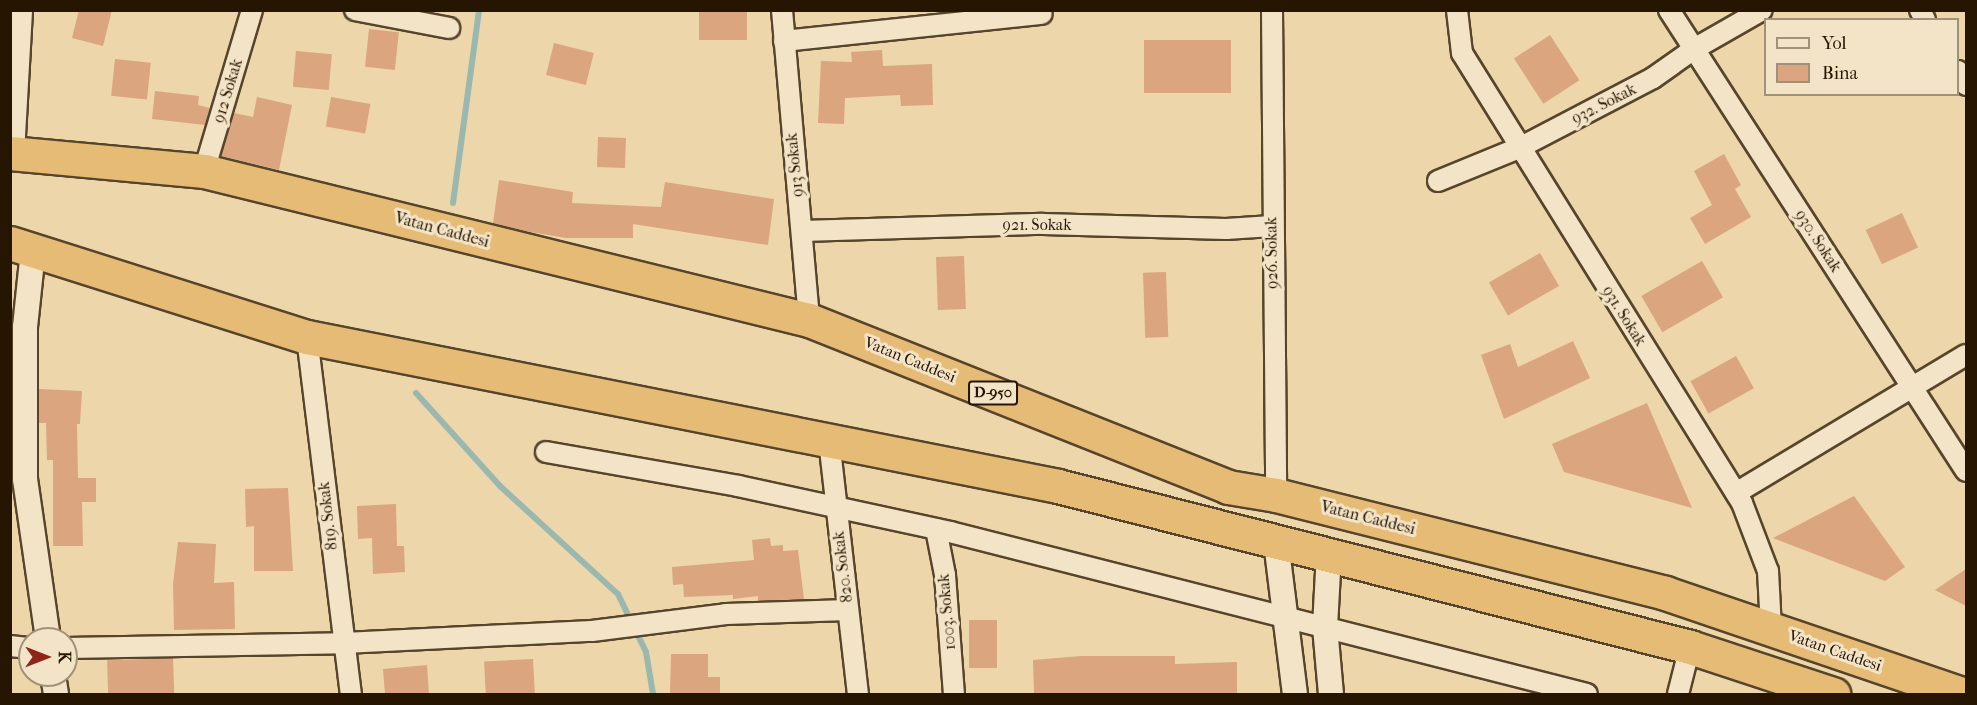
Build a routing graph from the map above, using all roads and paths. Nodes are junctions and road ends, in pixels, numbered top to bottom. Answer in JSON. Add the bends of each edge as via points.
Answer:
{"nodes":[{"id":1,"x":22,"y":10,"type":"edge"},
{"id":2,"x":252,"y":10,"type":"edge"},
{"id":3,"x":355,"y":10,"type":"edge"},
{"id":4,"x":782,"y":10,"type":"edge"},
{"id":5,"x":1272,"y":10,"type":"edge"},
{"id":6,"x":1457,"y":10,"type":"edge"},
{"id":7,"x":1669,"y":10,"type":"edge"},
{"id":8,"x":1762,"y":10,"type":"edge"},
{"id":9,"x":1042,"y":14,"type":"dead end"},
{"id":10,"x":449,"y":28,"type":"dead end"},
{"id":11,"x":784,"y":41,"type":"junction"},
{"id":12,"x":1694,"y":49,"type":"junction"},
{"id":13,"x":1519,"y":148,"type":"junction"},
{"id":14,"x":12,"y":154,"type":"edge"},
{"id":15,"x":204,"y":171,"type":"junction"},
{"id":16,"x":1438,"y":181,"type":"dead end"},
{"id":17,"x":1272,"y":226,"type":"junction"},
{"id":18,"x":802,"y":231,"type":"junction"},
{"id":19,"x":22,"y":247,"type":"edge"},
{"id":20,"x":809,"y":320,"type":"junction"},
{"id":21,"x":306,"y":337,"type":"junction"},
{"id":22,"x":1966,"y":355,"type":"edge"},
{"id":23,"x":1912,"y":389,"type":"junction"},
{"id":24,"x":829,"y":440,"type":"junction"},
{"id":25,"x":546,"y":452,"type":"dead end"},
{"id":26,"x":1966,"y":471,"type":"edge"},
{"id":27,"x":1736,"y":494,"type":"junction"},
{"id":28,"x":1276,"y":495,"type":"junction"},
{"id":29,"x":836,"y":507,"type":"junction"},
{"id":30,"x":936,"y":529,"type":"junction"},
{"id":31,"x":1276,"y":542,"type":"junction"},
{"id":32,"x":1329,"y":553,"type":"junction"},
{"id":33,"x":848,"y":610,"type":"junction"},
{"id":34,"x":1284,"y":616,"type":"junction"},
{"id":35,"x":46,"y":627,"type":"edge"},
{"id":36,"x":1325,"y":627,"type":"junction"},
{"id":37,"x":1771,"y":629,"type":"junction"},
{"id":38,"x":345,"y":643,"type":"junction"},
{"id":39,"x":1690,"y":647,"type":"junction"},
{"id":40,"x":78,"y":648,"type":"edge"},
{"id":41,"x":351,"y":694,"type":"edge"},
{"id":42,"x":858,"y":694,"type":"edge"},
{"id":43,"x":954,"y":694,"type":"edge"},
{"id":44,"x":1295,"y":694,"type":"edge"},
{"id":45,"x":1331,"y":694,"type":"edge"},
{"id":46,"x":1587,"y":694,"type":"edge"},
{"id":47,"x":1678,"y":694,"type":"edge"},
{"id":48,"x":1833,"y":694,"type":"edge"},
{"id":49,"x":1962,"y":694,"type":"edge"}],
"edges":[{"from":1,"to":14,"type":"street"},
{"from":2,"to":15,"type":"street","name":"912 Sokak"},
{"from":3,"to":10,"type":"street"},
{"from":4,"to":11,"type":"street","name":"913 Sokak"},
{"from":5,"to":17,"type":"street","name":"926. Sokak"},
{"from":6,"to":13,"type":"street","name":"931. Sokak","via":[[1462,52]]},
{"from":7,"to":12,"type":"street","name":"930. Sokak"},
{"from":8,"to":12,"type":"street","name":"932. Sokak"},
{"from":9,"to":11,"type":"street"},
{"from":11,"to":18,"type":"street","name":"913 Sokak"},
{"from":12,"to":13,"type":"street","name":"932. Sokak","via":[[1653,78]]},
{"from":12,"to":23,"type":"street","name":"930. Sokak"},
{"from":13,"to":16,"type":"street","name":"932. Sokak"},
{"from":13,"to":27,"type":"street","name":"931. Sokak"},
{"from":14,"to":15,"type":"highway","name":"Vatan Caddesi","number":"D-950"},
{"from":15,"to":20,"type":"highway","name":"Vatan Caddesi","number":"D-950"},
{"from":17,"to":18,"type":"street","name":"921. Sokak","via":[[1226,229],[1043,224]]},
{"from":17,"to":28,"type":"street","name":"926. Sokak"},
{"from":18,"to":20,"type":"street","name":"913 Sokak"},
{"from":19,"to":21,"type":"highway"},
{"from":19,"to":35,"type":"street","via":[[25,478]]},
{"from":20,"to":28,"type":"highway","name":"Vatan Caddesi","number":"D-950","via":[[1228,487]]},
{"from":21,"to":24,"type":"highway"},
{"from":21,"to":38,"type":"street","name":"819. Sokak"},
{"from":22,"to":23,"type":"street"},
{"from":23,"to":26,"type":"street","name":"930. Sokak"},
{"from":23,"to":27,"type":"street"},
{"from":24,"to":29,"type":"street","name":"820. Sokak"},
{"from":24,"to":31,"type":"highway","via":[[1058,486]]},
{"from":25,"to":29,"type":"street"},
{"from":27,"to":37,"type":"street","name":"931. Sokak","via":[[1768,571]]},
{"from":28,"to":37,"type":"highway","name":"Vatan Caddesi","number":"D-950","via":[[1665,593]]},
{"from":29,"to":30,"type":"street"},
{"from":29,"to":33,"type":"street","name":"820. Sokak"},
{"from":30,"to":34,"type":"street"},
{"from":30,"to":43,"type":"street","name":"1003. Sokak","via":[[945,575]]},
{"from":31,"to":32,"type":"highway"},
{"from":31,"to":34,"type":"street"},
{"from":32,"to":36,"type":"street"},
{"from":32,"to":39,"type":"highway"},
{"from":33,"to":38,"type":"street","via":[[726,614],[592,631]]},
{"from":33,"to":42,"type":"street","name":"820. Sokak"},
{"from":34,"to":36,"type":"street"},
{"from":34,"to":44,"type":"street"},
{"from":36,"to":45,"type":"street"},
{"from":36,"to":46,"type":"street"},
{"from":37,"to":49,"type":"highway","name":"Vatan Caddesi","number":"D-950"},
{"from":38,"to":40,"type":"street"},
{"from":38,"to":41,"type":"street","name":"819. Sokak"},
{"from":39,"to":47,"type":"street"},
{"from":39,"to":48,"type":"highway"}]}
